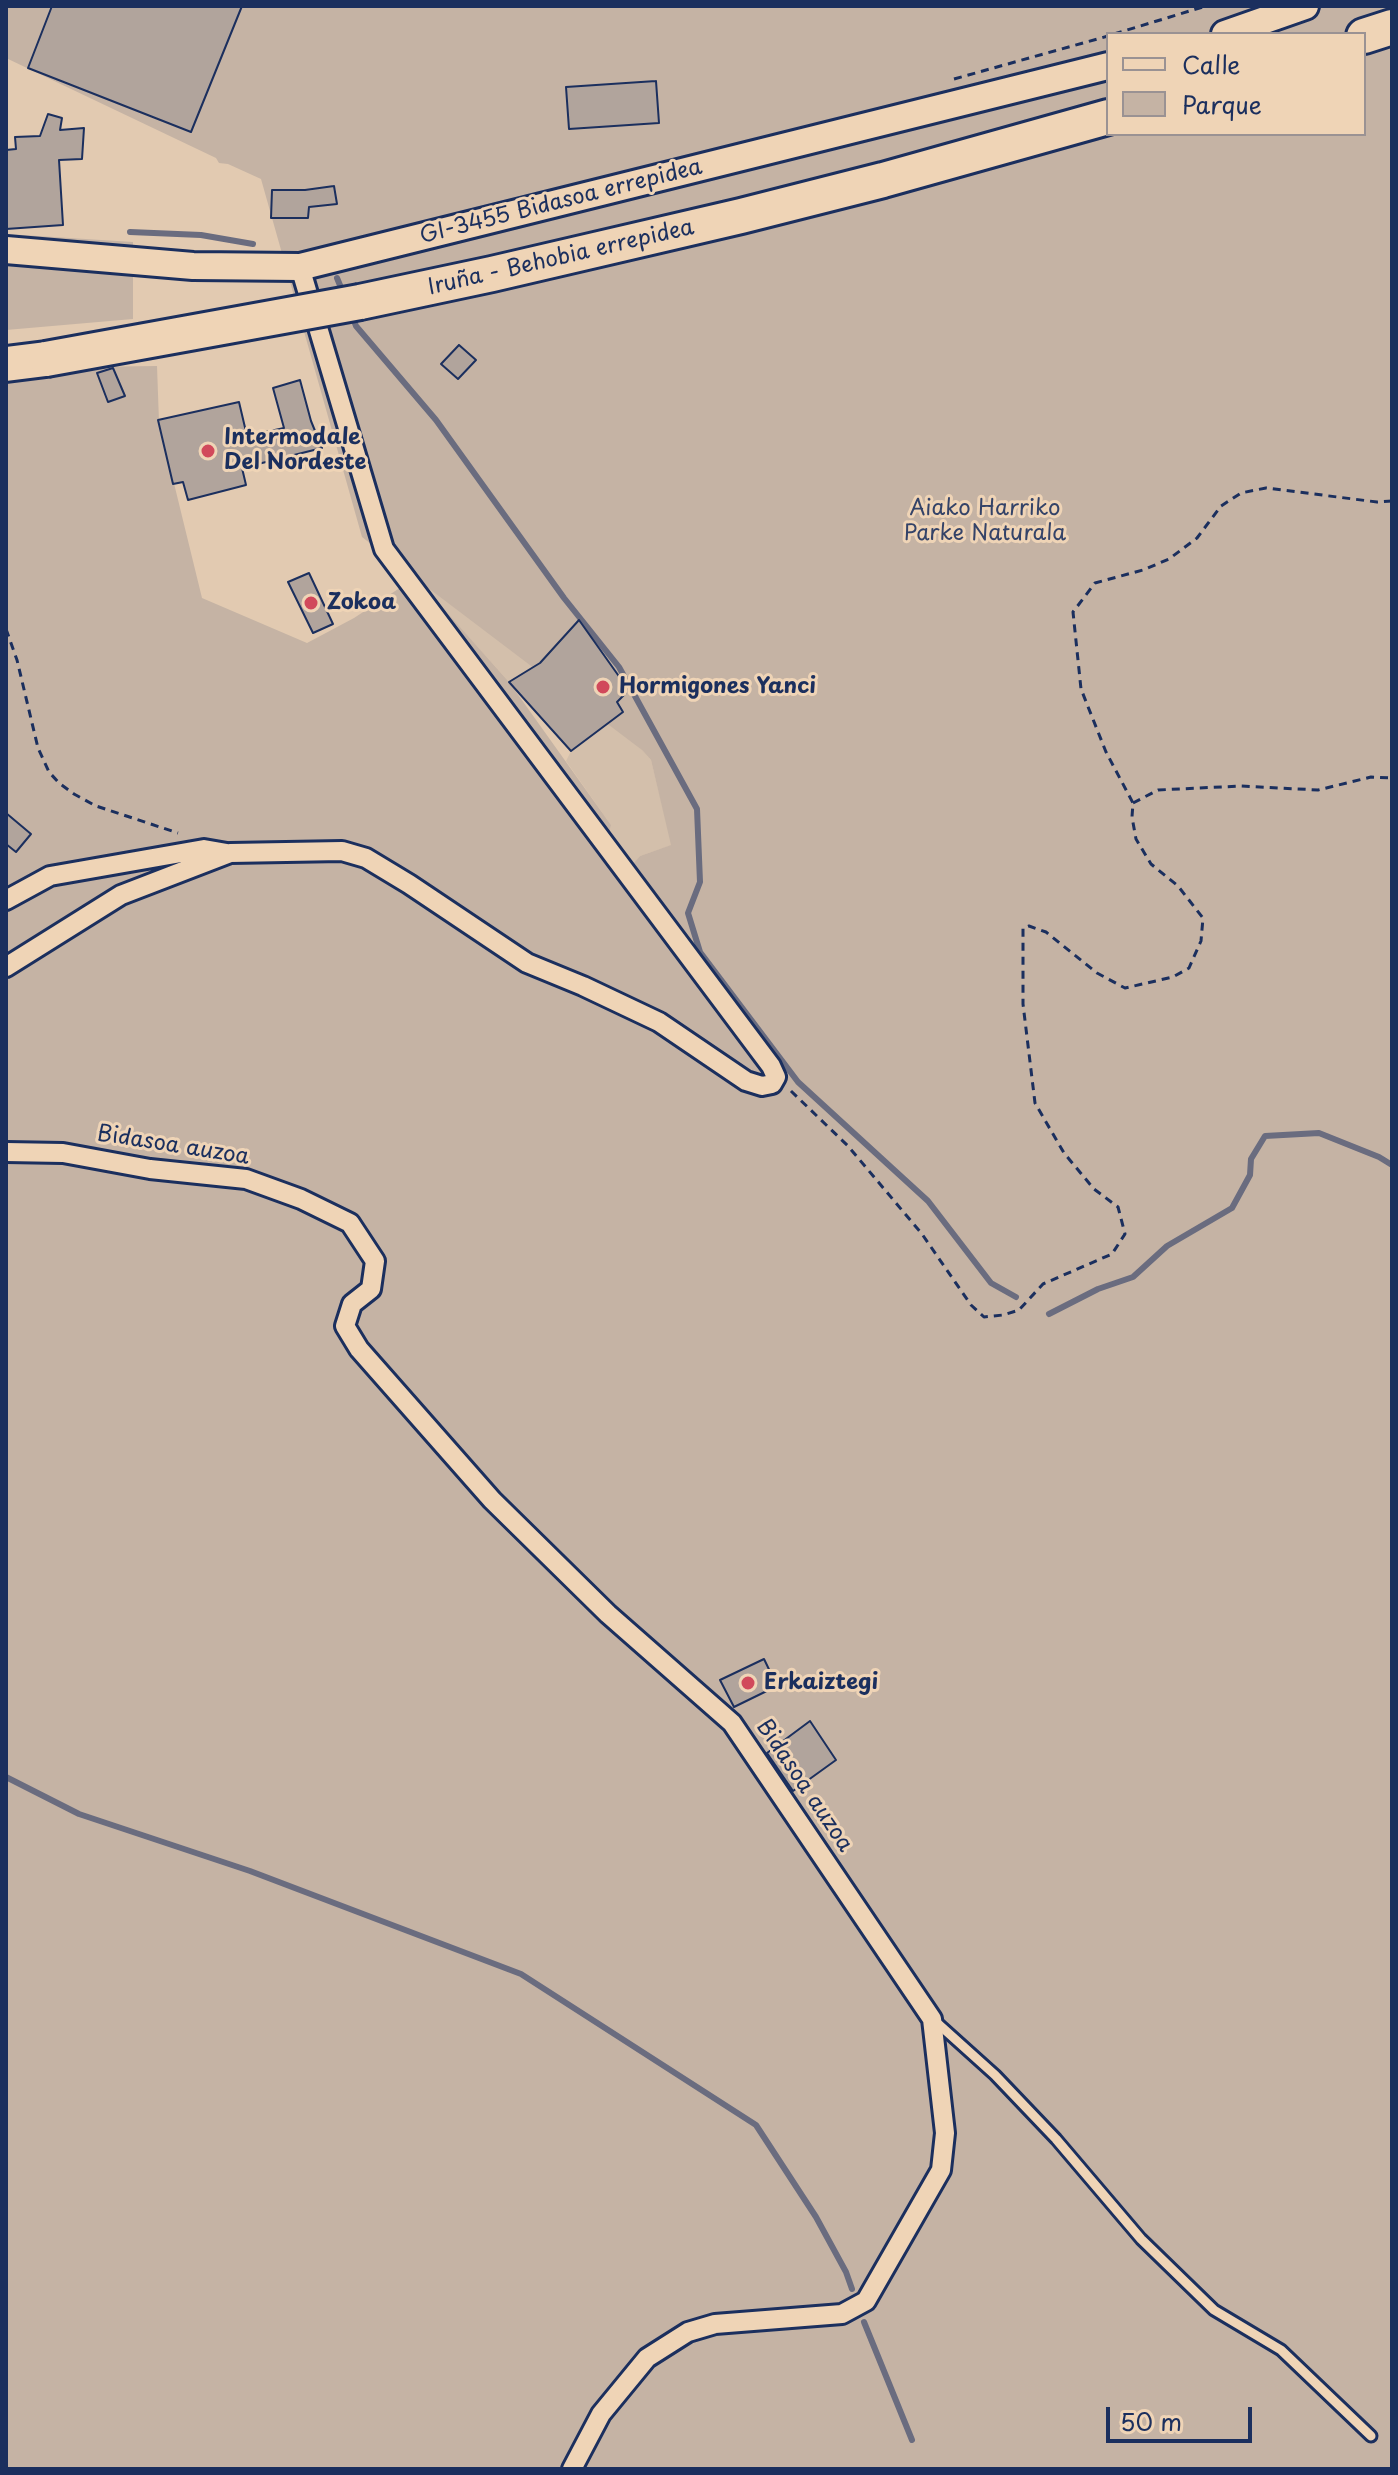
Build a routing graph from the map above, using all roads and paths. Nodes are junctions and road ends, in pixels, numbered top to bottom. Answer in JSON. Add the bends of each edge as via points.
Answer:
{"nodes":[{"id":1,"x":1206,"y":6,"type":"edge"},
{"id":2,"x":1305,"y":6,"type":"edge"},
{"id":3,"x":1392,"y":27,"type":"edge"},
{"id":4,"x":1121,"y":32,"type":"edge"},
{"id":5,"x":1231,"y":32,"type":"edge"},
{"id":6,"x":1366,"y":35,"type":"edge"},
{"id":7,"x":1106,"y":37,"type":"edge"},
{"id":8,"x":1106,"y":66,"type":"edge"},
{"id":9,"x":954,"y":79,"type":"dead end"},
{"id":10,"x":1106,"y":118,"type":"edge"},
{"id":11,"x":6,"y":250,"type":"edge"},
{"id":12,"x":300,"y":267,"type":"junction"},
{"id":13,"x":6,"y":364,"type":"edge"},
{"id":14,"x":1392,"y":501,"type":"edge"},
{"id":15,"x":6,"y":629,"type":"edge"},
{"id":16,"x":1392,"y":778,"type":"edge"},
{"id":17,"x":1133,"y":803,"type":"junction"},
{"id":18,"x":190,"y":838,"type":"dead end"},
{"id":19,"x":230,"y":853,"type":"junction"},
{"id":20,"x":6,"y":900,"type":"edge"},
{"id":21,"x":6,"y":967,"type":"edge"},
{"id":22,"x":776,"y":1077,"type":"junction"},
{"id":23,"x":6,"y":1152,"type":"edge"},
{"id":24,"x":932,"y":2019,"type":"junction"},
{"id":25,"x":1371,"y":2436,"type":"dead end"},
{"id":26,"x":572,"y":2469,"type":"edge"}],
"edges":[{"from":1,"to":4,"type":"path"},
{"from":2,"to":5,"type":"street"},
{"from":3,"to":6,"type":"highway"},
{"from":7,"to":9,"type":"path"},
{"from":8,"to":12,"type":"street","name":"GI-3455 Bidasoa errepidea"},
{"from":10,"to":13,"type":"highway","name":"Iruña - Behobia errepidea","bridge":true,"via":[[883,180],[492,274]]},
{"from":11,"to":12,"type":"street","name":"GI-3455 Bidasoa errepidea","via":[[193,266]]},
{"from":12,"to":22,"type":"street","via":[[384,549]]},
{"from":14,"to":17,"type":"path","via":[[1266,488],[1241,493],[1169,559],[1095,583],[1073,612],[1081,689]]},
{"from":15,"to":18,"type":"path","via":[[49,772],[96,806]]},
{"from":16,"to":17,"type":"path","via":[[1371,777],[1318,790],[1158,790]]},
{"from":17,"to":22,"type":"path","via":[[1136,839],[1151,864],[1178,886],[1203,918],[1201,941],[1189,968],[1125,988],[1046,932],[1023,928],[1023,1004],[1035,1103],[1064,1153],[1094,1189],[1118,1207],[1125,1234],[1112,1254],[1043,1284],[1019,1310],[984,1317],[848,1146]]},
{"from":19,"to":20,"type":"street","via":[[204,849],[50,876]]},
{"from":19,"to":21,"type":"street","via":[[121,895]]},
{"from":19,"to":22,"type":"street","via":[[342,851],[366,858],[527,963],[659,1022],[746,1081],[762,1086]]},
{"from":23,"to":24,"type":"street","name":"Bidasoa auzoa","via":[[63,1153],[246,1179],[350,1223],[375,1261],[371,1289],[352,1304],[345,1326],[359,1349],[492,1500],[608,1614],[732,1723]]},
{"from":24,"to":25,"type":"lane","via":[[995,2075],[1141,2239],[1214,2310],[1281,2350]]},
{"from":24,"to":26,"type":"street","name":"Bidasoa auzoa","via":[[945,2133],[941,2170],[866,2301],[842,2314],[715,2324],[688,2332],[647,2358],[601,2414]]}]}
